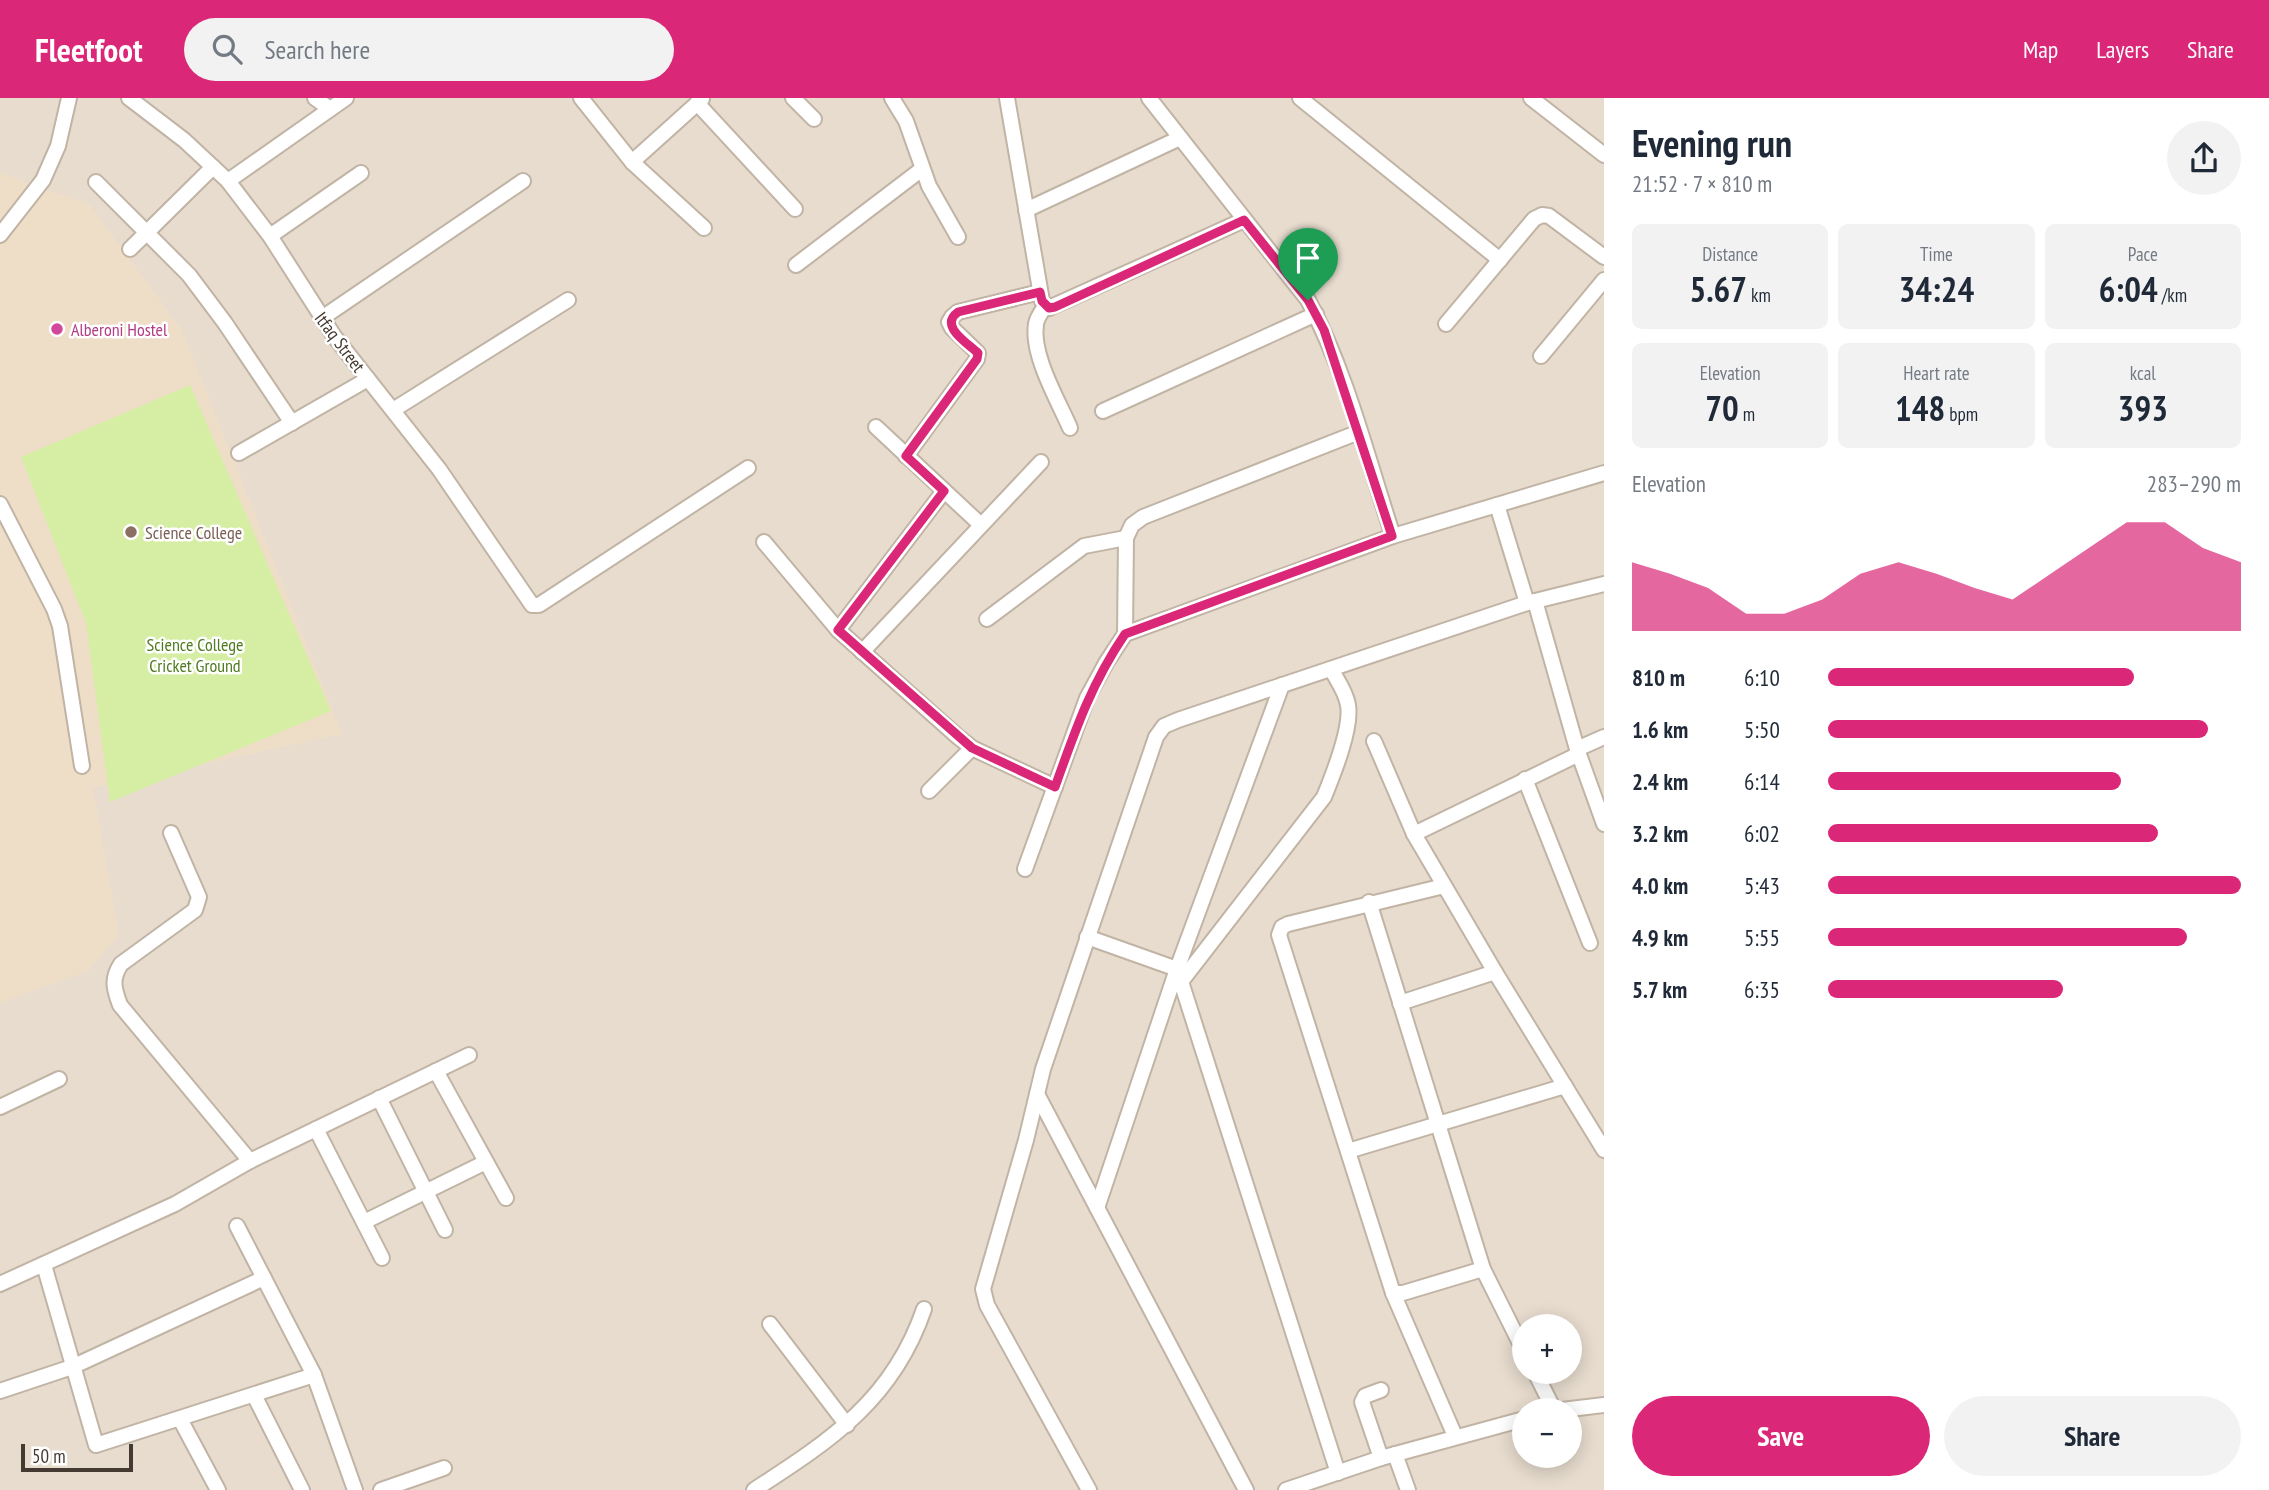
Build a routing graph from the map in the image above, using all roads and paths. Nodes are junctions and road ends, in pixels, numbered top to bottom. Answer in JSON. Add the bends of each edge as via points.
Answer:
{"nodes":[{"id":1,"x":69,"y":98,"type":"edge"},
{"id":2,"x":315,"y":98,"type":"edge"},
{"id":3,"x":346,"y":98,"type":"edge"},
{"id":4,"x":581,"y":98,"type":"edge"},
{"id":5,"x":793,"y":98,"type":"edge"},
{"id":6,"x":892,"y":98,"type":"edge"},
{"id":7,"x":1007,"y":98,"type":"edge"},
{"id":8,"x":1149,"y":98,"type":"edge"},
{"id":9,"x":1300,"y":98,"type":"edge"},
{"id":10,"x":1531,"y":98,"type":"edge"},
{"id":11,"x":135,"y":100,"type":"edge"},
{"id":12,"x":700,"y":101,"type":"edge"},
{"id":13,"x":330,"y":108,"type":"junction"},
{"id":14,"x":814,"y":119,"type":"dead end"},
{"id":15,"x":1180,"y":138,"type":"junction"},
{"id":16,"x":1604,"y":155,"type":"edge"},
{"id":17,"x":632,"y":162,"type":"junction"},
{"id":18,"x":213,"y":167,"type":"junction"},
{"id":19,"x":922,"y":169,"type":"junction"},
{"id":20,"x":361,"y":173,"type":"dead end"},
{"id":21,"x":96,"y":181,"type":"dead end"},
{"id":22,"x":228,"y":181,"type":"junction"},
{"id":23,"x":523,"y":181,"type":"dead end"},
{"id":24,"x":795,"y":209,"type":"dead end"},
{"id":25,"x":1026,"y":210,"type":"junction"},
{"id":26,"x":1244,"y":220,"type":"junction"},
{"id":27,"x":704,"y":228,"type":"dead end"},
{"id":28,"x":148,"y":232,"type":"junction"},
{"id":29,"x":0,"y":235,"type":"edge"},
{"id":30,"x":270,"y":236,"type":"junction"},
{"id":31,"x":958,"y":237,"type":"dead end"},
{"id":32,"x":131,"y":249,"type":"dead end"},
{"id":33,"x":1604,"y":257,"type":"edge"},
{"id":34,"x":1500,"y":260,"type":"junction"},
{"id":35,"x":796,"y":265,"type":"dead end"},
{"id":36,"x":1604,"y":280,"type":"edge"},
{"id":37,"x":1043,"y":298,"type":"junction"},
{"id":38,"x":568,"y":300,"type":"dead end"},
{"id":39,"x":1315,"y":314,"type":"junction"},
{"id":40,"x":322,"y":318,"type":"junction"},
{"id":41,"x":1446,"y":324,"type":"dead end"},
{"id":42,"x":1542,"y":356,"type":"dead end"},
{"id":43,"x":368,"y":379,"type":"junction"},
{"id":44,"x":393,"y":410,"type":"junction"},
{"id":45,"x":1103,"y":411,"type":"dead end"},
{"id":46,"x":292,"y":423,"type":"junction"},
{"id":47,"x":876,"y":427,"type":"dead end"},
{"id":48,"x":1070,"y":428,"type":"dead end"},
{"id":49,"x":1359,"y":432,"type":"junction"},
{"id":50,"x":239,"y":453,"type":"dead end"},
{"id":51,"x":906,"y":456,"type":"junction"},
{"id":52,"x":1041,"y":462,"type":"dead end"},
{"id":53,"x":748,"y":468,"type":"dead end"},
{"id":54,"x":1604,"y":473,"type":"edge"},
{"id":55,"x":944,"y":491,"type":"junction"},
{"id":56,"x":0,"y":504,"type":"edge"},
{"id":57,"x":1497,"y":505,"type":"junction"},
{"id":58,"x":981,"y":525,"type":"junction"},
{"id":59,"x":1392,"y":536,"type":"junction"},
{"id":60,"x":1126,"y":538,"type":"junction"},
{"id":61,"x":764,"y":542,"type":"dead end"},
{"id":62,"x":1604,"y":584,"type":"edge"},
{"id":63,"x":1531,"y":602,"type":"junction"},
{"id":64,"x":987,"y":618,"type":"dead end"},
{"id":65,"x":838,"y":630,"type":"junction"},
{"id":66,"x":1125,"y":634,"type":"junction"},
{"id":67,"x":862,"y":652,"type":"junction"},
{"id":68,"x":1331,"y":669,"type":"junction"},
{"id":69,"x":1282,"y":685,"type":"junction"},
{"id":70,"x":1604,"y":737,"type":"edge"},
{"id":71,"x":1374,"y":741,"type":"dead end"},
{"id":72,"x":972,"y":748,"type":"junction"},
{"id":73,"x":1578,"y":751,"type":"junction"},
{"id":74,"x":82,"y":766,"type":"dead end"},
{"id":75,"x":1525,"y":779,"type":"junction"},
{"id":76,"x":1055,"y":787,"type":"junction"},
{"id":77,"x":929,"y":791,"type":"dead end"},
{"id":78,"x":1604,"y":822,"type":"edge"},
{"id":79,"x":171,"y":833,"type":"dead end"},
{"id":80,"x":1414,"y":834,"type":"junction"},
{"id":81,"x":1025,"y":869,"type":"dead end"},
{"id":82,"x":1444,"y":886,"type":"junction"},
{"id":83,"x":1369,"y":902,"type":"junction"},
{"id":84,"x":1087,"y":937,"type":"junction"},
{"id":85,"x":1590,"y":943,"type":"dead end"},
{"id":86,"x":1495,"y":972,"type":"junction"},
{"id":87,"x":1179,"y":976,"type":"junction"},
{"id":88,"x":1400,"y":1003,"type":"junction"},
{"id":89,"x":469,"y":1055,"type":"dead end"},
{"id":90,"x":436,"y":1071,"type":"junction"},
{"id":91,"x":58,"y":1079,"type":"dead end"},
{"id":92,"x":1565,"y":1086,"type":"junction"},
{"id":93,"x":1037,"y":1094,"type":"junction"},
{"id":94,"x":379,"y":1098,"type":"junction"},
{"id":95,"x":0,"y":1107,"type":"edge"},
{"id":96,"x":1437,"y":1123,"type":"junction"},
{"id":97,"x":317,"y":1129,"type":"junction"},
{"id":98,"x":1604,"y":1150,"type":"edge"},
{"id":99,"x":1348,"y":1151,"type":"junction"},
{"id":100,"x":250,"y":1161,"type":"junction"},
{"id":101,"x":486,"y":1162,"type":"junction"},
{"id":102,"x":426,"y":1191,"type":"junction"},
{"id":103,"x":506,"y":1198,"type":"dead end"},
{"id":104,"x":1097,"y":1208,"type":"junction"},
{"id":105,"x":364,"y":1222,"type":"junction"},
{"id":106,"x":237,"y":1226,"type":"dead end"},
{"id":107,"x":445,"y":1230,"type":"dead end"},
{"id":108,"x":382,"y":1258,"type":"dead end"},
{"id":109,"x":44,"y":1265,"type":"junction"},
{"id":110,"x":1483,"y":1269,"type":"junction"},
{"id":111,"x":264,"y":1278,"type":"junction"},
{"id":112,"x":0,"y":1284,"type":"edge"},
{"id":113,"x":1393,"y":1293,"type":"junction"},
{"id":114,"x":924,"y":1309,"type":"dead end"},
{"id":115,"x":770,"y":1324,"type":"dead end"},
{"id":116,"x":1512,"y":1327,"type":"edge"},
{"id":117,"x":72,"y":1367,"type":"junction"},
{"id":118,"x":314,"y":1375,"type":"junction"},
{"id":119,"x":1381,"y":1390,"type":"dead end"},
{"id":120,"x":0,"y":1391,"type":"edge"},
{"id":121,"x":254,"y":1395,"type":"junction"},
{"id":122,"x":1604,"y":1405,"type":"edge"},
{"id":123,"x":1582,"y":1408,"type":"edge"},
{"id":124,"x":180,"y":1419,"type":"junction"},
{"id":125,"x":1512,"y":1422,"type":"edge"},
{"id":126,"x":847,"y":1425,"type":"junction"},
{"id":127,"x":1455,"y":1436,"type":"junction"},
{"id":128,"x":1388,"y":1456,"type":"junction"},
{"id":129,"x":444,"y":1468,"type":"dead end"},
{"id":130,"x":1338,"y":1473,"type":"junction"},
{"id":131,"x":218,"y":1490,"type":"edge"},
{"id":132,"x":302,"y":1490,"type":"edge"},
{"id":133,"x":355,"y":1490,"type":"edge"},
{"id":134,"x":381,"y":1490,"type":"edge"},
{"id":135,"x":754,"y":1490,"type":"edge"},
{"id":136,"x":1089,"y":1490,"type":"edge"},
{"id":137,"x":1246,"y":1490,"type":"edge"},
{"id":138,"x":1286,"y":1490,"type":"edge"},
{"id":139,"x":1408,"y":1490,"type":"edge"}],
"edges":[{"from":1,"to":29,"type":"street","via":[[58,146],[43,180]]},
{"from":2,"to":13,"type":"street"},
{"from":3,"to":13,"type":"street"},
{"from":4,"to":17,"type":"street"},
{"from":5,"to":14,"type":"street"},
{"from":6,"to":19,"type":"street","via":[[906,121]]},
{"from":7,"to":25,"type":"street"},
{"from":8,"to":15,"type":"street"},
{"from":9,"to":34,"type":"street"},
{"from":10,"to":16,"type":"street"},
{"from":11,"to":18,"type":"street","name":"Itfaq Street"},
{"from":12,"to":17,"type":"street"},
{"from":12,"to":24,"type":"street"},
{"from":13,"to":22,"type":"street"},
{"from":15,"to":25,"type":"street"},
{"from":15,"to":26,"type":"street"},
{"from":17,"to":27,"type":"street"},
{"from":18,"to":22,"type":"street","name":"Itfaq Street"},
{"from":18,"to":28,"type":"street"},
{"from":19,"to":31,"type":"street"},
{"from":19,"to":35,"type":"street"},
{"from":20,"to":30,"type":"street"},
{"from":21,"to":28,"type":"street"},
{"from":22,"to":30,"type":"street","name":"Itfaq Street"},
{"from":23,"to":40,"type":"street"},
{"from":25,"to":37,"type":"street"},
{"from":26,"to":37,"type":"street","via":[[1055,307],[1049,308]]},
{"from":26,"to":39,"type":"street"},
{"from":28,"to":32,"type":"street"},
{"from":28,"to":46,"type":"street","via":[[189,275]]},
{"from":30,"to":40,"type":"street","name":"Itfaq Street"},
{"from":33,"to":34,"type":"street","via":[[1542,215]]},
{"from":34,"to":41,"type":"street"},
{"from":36,"to":42,"type":"street"},
{"from":37,"to":48,"type":"street","via":[[1036,338]]},
{"from":37,"to":51,"type":"street","via":[[958,312],[952,317],[952,328],[978,353],[977,359]]},
{"from":38,"to":44,"type":"street"},
{"from":39,"to":45,"type":"street"},
{"from":39,"to":49,"type":"street"},
{"from":40,"to":43,"type":"street","name":"Itfaq Street"},
{"from":43,"to":44,"type":"street","name":"Itfaq Street"},
{"from":43,"to":46,"type":"street"},
{"from":44,"to":53,"type":"street","name":"Itfaq Street","via":[[531,605],[539,605]]},
{"from":46,"to":50,"type":"street"},
{"from":47,"to":51,"type":"street"},
{"from":49,"to":59,"type":"street"},
{"from":49,"to":60,"type":"street","via":[[1143,517],[1132,525]]},
{"from":51,"to":55,"type":"street"},
{"from":52,"to":58,"type":"street"},
{"from":54,"to":57,"type":"street"},
{"from":55,"to":58,"type":"street"},
{"from":55,"to":65,"type":"street"},
{"from":56,"to":74,"type":"street","via":[[60,626]]},
{"from":57,"to":59,"type":"street"},
{"from":57,"to":63,"type":"street"},
{"from":58,"to":67,"type":"street"},
{"from":59,"to":66,"type":"street"},
{"from":60,"to":64,"type":"street","via":[[1084,546]]},
{"from":60,"to":66,"type":"street"},
{"from":61,"to":65,"type":"street"},
{"from":62,"to":63,"type":"street"},
{"from":63,"to":68,"type":"street"},
{"from":63,"to":73,"type":"street"},
{"from":65,"to":67,"type":"street"},
{"from":66,"to":76,"type":"street","via":[[1087,698]]},
{"from":67,"to":72,"type":"street"},
{"from":68,"to":69,"type":"street"},
{"from":68,"to":87,"type":"street","via":[[1348,703],[1348,716],[1324,797]]},
{"from":69,"to":84,"type":"street","via":[[1164,726],[1156,737]]},
{"from":69,"to":87,"type":"street"},
{"from":70,"to":73,"type":"street"},
{"from":71,"to":80,"type":"street"},
{"from":72,"to":76,"type":"street"},
{"from":72,"to":77,"type":"street"},
{"from":73,"to":75,"type":"street"},
{"from":73,"to":78,"type":"street"},
{"from":75,"to":80,"type":"street"},
{"from":75,"to":85,"type":"street"},
{"from":76,"to":81,"type":"street"},
{"from":79,"to":100,"type":"street","via":[[199,903],[121,964],[113,985],[120,1005]]},
{"from":80,"to":82,"type":"street"},
{"from":82,"to":83,"type":"street"},
{"from":82,"to":86,"type":"street"},
{"from":83,"to":88,"type":"street"},
{"from":83,"to":99,"type":"street","via":[[1288,924],[1279,935]]},
{"from":84,"to":87,"type":"street"},
{"from":84,"to":93,"type":"street"},
{"from":86,"to":88,"type":"street"},
{"from":86,"to":92,"type":"street"},
{"from":87,"to":104,"type":"street"},
{"from":87,"to":130,"type":"street"},
{"from":88,"to":96,"type":"street"},
{"from":89,"to":90,"type":"street"},
{"from":90,"to":94,"type":"street"},
{"from":90,"to":101,"type":"street"},
{"from":91,"to":95,"type":"street"},
{"from":92,"to":96,"type":"street"},
{"from":92,"to":98,"type":"street"},
{"from":93,"to":104,"type":"street"},
{"from":93,"to":136,"type":"street","via":[[983,1289],[987,1305]]},
{"from":94,"to":97,"type":"street"},
{"from":94,"to":102,"type":"street"},
{"from":96,"to":99,"type":"street"},
{"from":96,"to":110,"type":"street"},
{"from":97,"to":100,"type":"street"},
{"from":97,"to":105,"type":"street"},
{"from":99,"to":113,"type":"street"},
{"from":100,"to":109,"type":"street","via":[[175,1204]]},
{"from":101,"to":102,"type":"street"},
{"from":101,"to":103,"type":"street"},
{"from":102,"to":105,"type":"street"},
{"from":102,"to":107,"type":"street"},
{"from":104,"to":137,"type":"street"},
{"from":105,"to":108,"type":"street"},
{"from":106,"to":111,"type":"street"},
{"from":109,"to":112,"type":"street"},
{"from":109,"to":117,"type":"street"},
{"from":110,"to":113,"type":"street"},
{"from":110,"to":116,"type":"street"},
{"from":111,"to":117,"type":"street"},
{"from":111,"to":118,"type":"street"},
{"from":113,"to":127,"type":"street"},
{"from":114,"to":126,"type":"street","via":[[896,1368]]},
{"from":115,"to":126,"type":"street"},
{"from":117,"to":120,"type":"street"},
{"from":117,"to":124,"type":"street","via":[[96,1445]]},
{"from":118,"to":121,"type":"street"},
{"from":118,"to":133,"type":"street"},
{"from":119,"to":128,"type":"street","via":[[1362,1402]]},
{"from":121,"to":124,"type":"street"},
{"from":121,"to":132,"type":"street"},
{"from":122,"to":123,"type":"street"},
{"from":124,"to":131,"type":"street"},
{"from":125,"to":127,"type":"street"},
{"from":126,"to":135,"type":"street"},
{"from":127,"to":128,"type":"street"},
{"from":128,"to":130,"type":"street"},
{"from":128,"to":139,"type":"street"},
{"from":129,"to":134,"type":"street"},
{"from":130,"to":138,"type":"street"}]}
